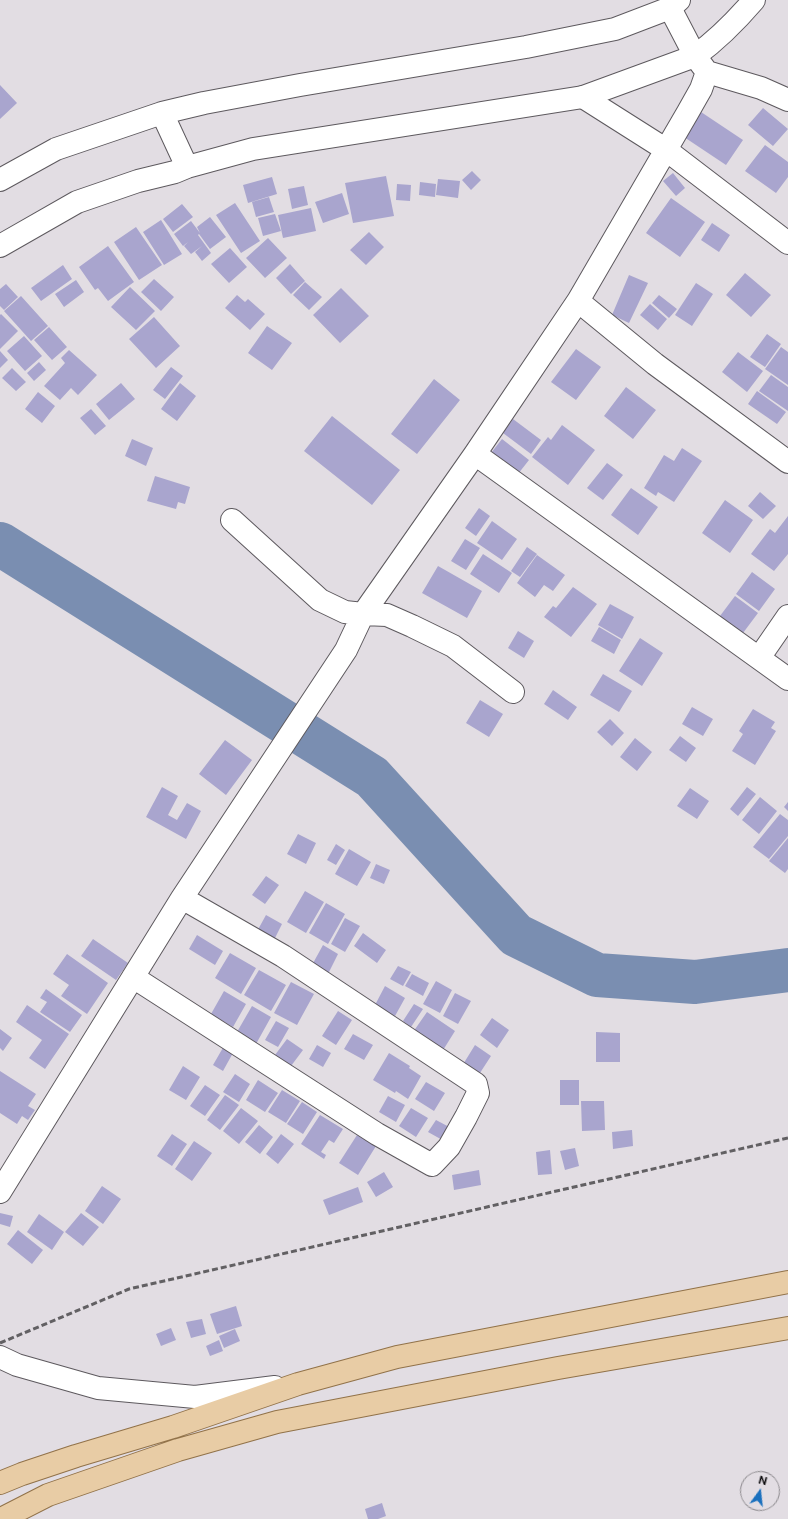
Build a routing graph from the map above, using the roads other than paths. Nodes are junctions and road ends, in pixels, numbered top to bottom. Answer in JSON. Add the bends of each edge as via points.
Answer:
{"nodes":[{"id":1,"x":754,"y":0,"type":"edge"},
{"id":2,"x":675,"y":4,"type":"edge"},
{"id":3,"x":701,"y":64,"type":"junction"},
{"id":4,"x":583,"y":98,"type":"junction"},
{"id":5,"x":788,"y":100,"type":"edge"},
{"id":6,"x":162,"y":113,"type":"junction"},
{"id":7,"x":665,"y":149,"type":"junction"},
{"id":8,"x":187,"y":167,"type":"junction"},
{"id":9,"x":0,"y":180,"type":"edge"},
{"id":10,"x":788,"y":243,"type":"edge"},
{"id":11,"x":0,"y":246,"type":"edge"},
{"id":12,"x":578,"y":301,"type":"junction"},
{"id":13,"x":474,"y":454,"type":"junction"},
{"id":14,"x":788,"y":462,"type":"edge"},
{"id":15,"x":232,"y":520,"type":"dead end"},
{"id":16,"x":363,"y":614,"type":"junction"},
{"id":17,"x":788,"y":616,"type":"edge"},
{"id":18,"x":759,"y":658,"type":"junction"},
{"id":19,"x":788,"y":679,"type":"edge"},
{"id":20,"x":513,"y":692,"type":"dead end"},
{"id":21,"x":182,"y":898,"type":"junction"},
{"id":22,"x":133,"y":977,"type":"junction"},
{"id":23,"x":0,"y":1192,"type":"edge"},
{"id":24,"x":788,"y":1282,"type":"edge"},
{"id":25,"x":788,"y":1328,"type":"edge"},
{"id":26,"x":0,"y":1358,"type":"edge"},
{"id":27,"x":298,"y":1384,"type":"junction"},
{"id":28,"x":0,"y":1482,"type":"edge"},
{"id":29,"x":1,"y":1519,"type":"edge"}],
"edges":[{"from":1,"to":3,"type":"street","via":[[711,44]]},
{"from":2,"to":3,"type":"street"},
{"from":2,"to":6,"type":"street","via":[[615,29],[518,49],[293,86]]},
{"from":3,"to":4,"type":"street"},
{"from":3,"to":5,"type":"street"},
{"from":3,"to":7,"type":"street","via":[[701,89]]},
{"from":4,"to":7,"type":"street"},
{"from":4,"to":8,"type":"street","via":[[253,149]]},
{"from":6,"to":8,"type":"street"},
{"from":6,"to":9,"type":"street","via":[[56,149]]},
{"from":7,"to":10,"type":"street"},
{"from":7,"to":12,"type":"street"},
{"from":8,"to":11,"type":"street","via":[[77,202]]},
{"from":12,"to":13,"type":"street"},
{"from":12,"to":14,"type":"street","via":[[654,364]]},
{"from":13,"to":16,"type":"street"},
{"from":13,"to":18,"type":"street"},
{"from":15,"to":16,"type":"street","via":[[320,600],[346,612]]},
{"from":16,"to":20,"type":"street","via":[[387,615],[453,646]]},
{"from":16,"to":21,"type":"street","via":[[346,650]]},
{"from":17,"to":18,"type":"street"},
{"from":18,"to":19,"type":"street"},
{"from":21,"to":22,"type":"street"},
{"from":21,"to":22,"type":"street","via":[[283,956],[476,1084],[478,1093],[449,1147],[432,1165],[377,1134]]},
{"from":22,"to":23,"type":"street"},
{"from":24,"to":27,"type":"main road","via":[[397,1357]]},
{"from":25,"to":29,"type":"main road","via":[[543,1371],[277,1422],[178,1450],[48,1495]]},
{"from":26,"to":27,"type":"street","via":[[98,1388],[195,1397]]},
{"from":27,"to":28,"type":"main road"}]}
